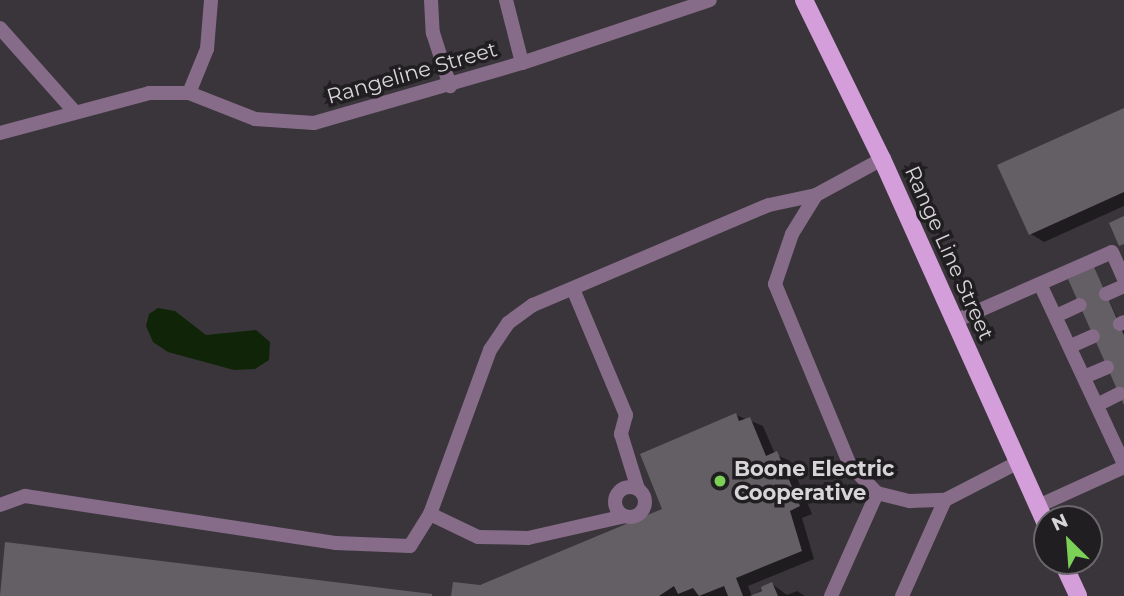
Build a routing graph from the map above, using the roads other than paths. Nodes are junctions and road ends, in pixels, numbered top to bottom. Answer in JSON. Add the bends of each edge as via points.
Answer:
{"nodes":[{"id":1,"x":211,"y":0,"type":"edge"},
{"id":2,"x":431,"y":0,"type":"edge"},
{"id":3,"x":506,"y":0,"type":"edge"},
{"id":4,"x":709,"y":0,"type":"edge"},
{"id":5,"x":804,"y":0,"type":"edge"},
{"id":6,"x":0,"y":28,"type":"edge"},
{"id":7,"x":522,"y":64,"type":"junction"},
{"id":8,"x":450,"y":86,"type":"junction"},
{"id":9,"x":189,"y":93,"type":"junction"},
{"id":10,"x":73,"y":110,"type":"junction"},
{"id":11,"x":0,"y":133,"type":"edge"},
{"id":12,"x":882,"y":159,"type":"junction"},
{"id":13,"x":816,"y":194,"type":"junction"},
{"id":14,"x":1118,"y":249,"type":"edge"},
{"id":15,"x":1124,"y":279,"type":"edge"},
{"id":16,"x":1041,"y":284,"type":"junction"},
{"id":17,"x":1124,"y":286,"type":"edge"},
{"id":18,"x":573,"y":289,"type":"junction"},
{"id":19,"x":1106,"y":294,"type":"dead end"},
{"id":20,"x":1080,"y":305,"type":"dead end"},
{"id":21,"x":1056,"y":316,"type":"junction"},
{"id":22,"x":955,"y":321,"type":"junction"},
{"id":23,"x":1093,"y":336,"type":"dead end"},
{"id":24,"x":1070,"y":346,"type":"junction"},
{"id":25,"x":1107,"y":367,"type":"dead end"},
{"id":26,"x":1084,"y":377,"type":"junction"},
{"id":27,"x":1119,"y":394,"type":"dead end"},
{"id":28,"x":1097,"y":405,"type":"junction"},
{"id":29,"x":1118,"y":433,"type":"edge"},
{"id":30,"x":1019,"y":462,"type":"junction"},
{"id":31,"x":1124,"y":466,"type":"edge"},
{"id":32,"x":638,"y":489,"type":"junction"},
{"id":33,"x":877,"y":493,"type":"junction"},
{"id":34,"x":946,"y":500,"type":"junction"},
{"id":35,"x":0,"y":505,"type":"edge"},
{"id":36,"x":1038,"y":505,"type":"edge"},
{"id":37,"x":1040,"y":505,"type":"edge"},
{"id":38,"x":430,"y":514,"type":"junction"},
{"id":39,"x":625,"y":516,"type":"junction"},
{"id":40,"x":1068,"y":575,"type":"edge"},
{"id":41,"x":831,"y":596,"type":"edge"},
{"id":42,"x":902,"y":596,"type":"edge"},
{"id":43,"x":1078,"y":596,"type":"edge"}],
"edges":[{"from":1,"to":9,"type":"street","via":[[207,49]]},
{"from":2,"to":8,"type":"street","via":[[433,33]]},
{"from":3,"to":7,"type":"street"},
{"from":4,"to":7,"type":"street","name":"Rangeline Street"},
{"from":5,"to":12,"type":"main road","name":"Range Line Street"},
{"from":6,"to":10,"type":"street"},
{"from":7,"to":8,"type":"street","name":"Rangeline Street"},
{"from":8,"to":9,"type":"street","name":"Rangeline Street","via":[[314,123],[255,119]]},
{"from":9,"to":10,"type":"street","name":"Rangeline Street","via":[[149,93]]},
{"from":10,"to":11,"type":"street","name":"Rangeline Street"},
{"from":12,"to":13,"type":"street"},
{"from":12,"to":22,"type":"main road","name":"Range Line Street"},
{"from":13,"to":18,"type":"street","via":[[769,205]]},
{"from":13,"to":33,"type":"street","via":[[792,234],[775,284],[850,465]]},
{"from":14,"to":15,"type":"street"},
{"from":14,"to":16,"type":"street"},
{"from":16,"to":21,"type":"street"},
{"from":16,"to":22,"type":"street"},
{"from":17,"to":19,"type":"street"},
{"from":18,"to":32,"type":"street","via":[[626,415],[621,434]]},
{"from":18,"to":38,"type":"street","via":[[533,305],[502,332]]},
{"from":20,"to":21,"type":"street"},
{"from":21,"to":24,"type":"street"},
{"from":22,"to":30,"type":"main road","name":"Range Line Street"},
{"from":23,"to":24,"type":"street"},
{"from":24,"to":26,"type":"street"},
{"from":25,"to":26,"type":"street"},
{"from":26,"to":28,"type":"street"},
{"from":27,"to":28,"type":"street"},
{"from":28,"to":29,"type":"street"},
{"from":29,"to":31,"type":"street"},
{"from":30,"to":34,"type":"street"},
{"from":30,"to":36,"type":"main road","name":"Range Line Street"},
{"from":31,"to":37,"type":"street"},
{"from":32,"to":39,"type":"street","via":[[645,501],[642,510]]},
{"from":32,"to":39,"type":"street","via":[[629,486],[616,494],[615,505]]},
{"from":33,"to":34,"type":"street","via":[[910,501]]},
{"from":33,"to":41,"type":"street"},
{"from":34,"to":42,"type":"street"},
{"from":35,"to":38,"type":"street","via":[[25,496],[336,543],[410,545]]},
{"from":38,"to":39,"type":"street","via":[[478,537],[528,538]]},
{"from":40,"to":43,"type":"main road"}]}
